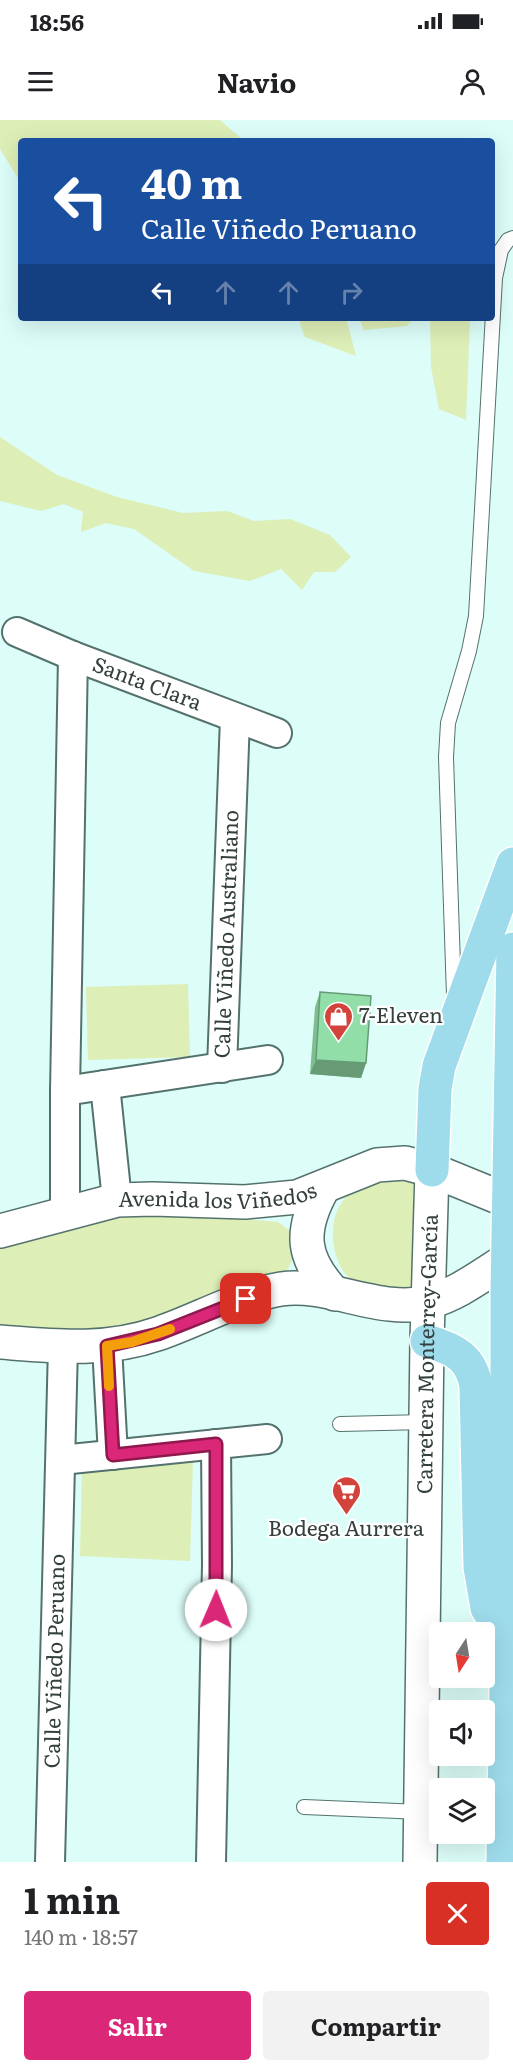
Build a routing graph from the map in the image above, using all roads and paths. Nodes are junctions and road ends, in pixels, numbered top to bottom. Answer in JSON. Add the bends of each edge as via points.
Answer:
{"nodes":[{"id":1,"x":513,"y":238,"type":"edge"},
{"id":2,"x":495,"y":278,"type":"edge"},
{"id":3,"x":493,"y":321,"type":"edge"},
{"id":4,"x":17,"y":633,"type":"dead end"},
{"id":5,"x":73,"y":656,"type":"junction"},
{"id":6,"x":235,"y":718,"type":"junction"},
{"id":7,"x":277,"y":733,"type":"dead end"},
{"id":8,"x":513,"y":864,"type":"edge"},
{"id":9,"x":513,"y":949,"type":"edge"},
{"id":10,"x":455,"y":1022,"type":"junction"},
{"id":11,"x":268,"y":1060,"type":"dead end"},
{"id":12,"x":222,"y":1068,"type":"junction"},
{"id":13,"x":105,"y":1085,"type":"junction"},
{"id":14,"x":65,"y":1091,"type":"junction"},
{"id":15,"x":432,"y":1170,"type":"junction"},
{"id":16,"x":323,"y":1188,"type":"junction"},
{"id":17,"x":117,"y":1200,"type":"junction"},
{"id":18,"x":511,"y":1202,"type":"edge"},
{"id":19,"x":65,"y":1212,"type":"junction"},
{"id":20,"x":0,"y":1231,"type":"edge"},
{"id":21,"x":510,"y":1258,"type":"edge"},
{"id":22,"x":335,"y":1294,"type":"junction"},
{"id":23,"x":429,"y":1303,"type":"junction"},
{"id":24,"x":427,"y":1341,"type":"junction"},
{"id":25,"x":0,"y":1342,"type":"edge"},
{"id":26,"x":63,"y":1346,"type":"junction"},
{"id":27,"x":107,"y":1346,"type":"junction"},
{"id":28,"x":426,"y":1422,"type":"junction"},
{"id":29,"x":340,"y":1424,"type":"dead end"},
{"id":30,"x":267,"y":1439,"type":"dead end"},
{"id":31,"x":216,"y":1444,"type":"junction"},
{"id":32,"x":113,"y":1455,"type":"junction"},
{"id":33,"x":61,"y":1460,"type":"junction"},
{"id":34,"x":507,"y":1637,"type":"junction"},
{"id":35,"x":509,"y":1703,"type":"edge"},
{"id":36,"x":509,"y":1737,"type":"edge"},
{"id":37,"x":304,"y":1807,"type":"dead end"},
{"id":38,"x":421,"y":1812,"type":"junction"},
{"id":39,"x":50,"y":1862,"type":"edge"},
{"id":40,"x":211,"y":1862,"type":"edge"},
{"id":41,"x":420,"y":1862,"type":"edge"},
{"id":42,"x":503,"y":1862,"type":"edge"}],
"edges":[{"from":1,"to":2,"type":"lane","via":[[501,250]]},
{"from":3,"to":10,"type":"lane","via":[[477,616],[448,723],[446,758]]},
{"from":4,"to":5,"type":"street","name":"Santa Clara"},
{"from":5,"to":6,"type":"street","name":"Santa Clara"},
{"from":5,"to":14,"type":"street"},
{"from":6,"to":7,"type":"street","name":"Santa Clara"},
{"from":6,"to":12,"type":"street","name":"Calle Viñedo Australiano"},
{"from":8,"to":10,"type":"main road"},
{"from":9,"to":18,"type":"main road"},
{"from":10,"to":15,"type":"main road","via":[[435,1089]]},
{"from":11,"to":12,"type":"street"},
{"from":12,"to":13,"type":"street","name":"Calle Viñedo Australiano"},
{"from":13,"to":14,"type":"street","name":"Calle Viñedo Australiano"},
{"from":13,"to":17,"type":"street"},
{"from":14,"to":19,"type":"street"},
{"from":15,"to":16,"type":"street","name":"Avenida los Viñedos","via":[[405,1163],[377,1164]]},
{"from":15,"to":18,"type":"street","name":"Avenida los Viñedos"},
{"from":15,"to":23,"type":"street","name":"Carretera Monterrey-García"},
{"from":16,"to":17,"type":"street","name":"Avenida los Viñedos","via":[[269,1201]]},
{"from":16,"to":22,"type":"street","via":[[309,1216],[307,1245],[317,1272]]},
{"from":17,"to":19,"type":"street","name":"Avenida los Viñedos"},
{"from":18,"to":21,"type":"main road"},
{"from":19,"to":20,"type":"street","name":"Avenida los Viñedos"},
{"from":21,"to":23,"type":"street"},
{"from":21,"to":34,"type":"main road"},
{"from":22,"to":23,"type":"street","via":[[381,1303]]},
{"from":22,"to":27,"type":"street","via":[[281,1289],[158,1334]]},
{"from":23,"to":24,"type":"street","name":"Carretera Monterrey-García"},
{"from":24,"to":28,"type":"street","name":"Carretera Monterrey-García"},
{"from":24,"to":34,"type":"main road","via":[[456,1352],[474,1373],[480,1567],[488,1608]]},
{"from":25,"to":26,"type":"street"},
{"from":26,"to":27,"type":"street"},
{"from":26,"to":33,"type":"street","name":"Calle Viñedo Peruano"},
{"from":27,"to":32,"type":"street"},
{"from":28,"to":29,"type":"lane"},
{"from":28,"to":38,"type":"street","name":"Carretera Monterrey-García"},
{"from":30,"to":31,"type":"street"},
{"from":31,"to":32,"type":"street"},
{"from":31,"to":40,"type":"street"},
{"from":32,"to":33,"type":"street"},
{"from":33,"to":39,"type":"street","name":"Calle Viñedo Peruano"},
{"from":34,"to":35,"type":"main road"},
{"from":35,"to":36,"type":"main road"},
{"from":36,"to":42,"type":"main road"},
{"from":37,"to":38,"type":"lane"},
{"from":38,"to":41,"type":"street","name":"Carretera Monterrey-García"}]}
